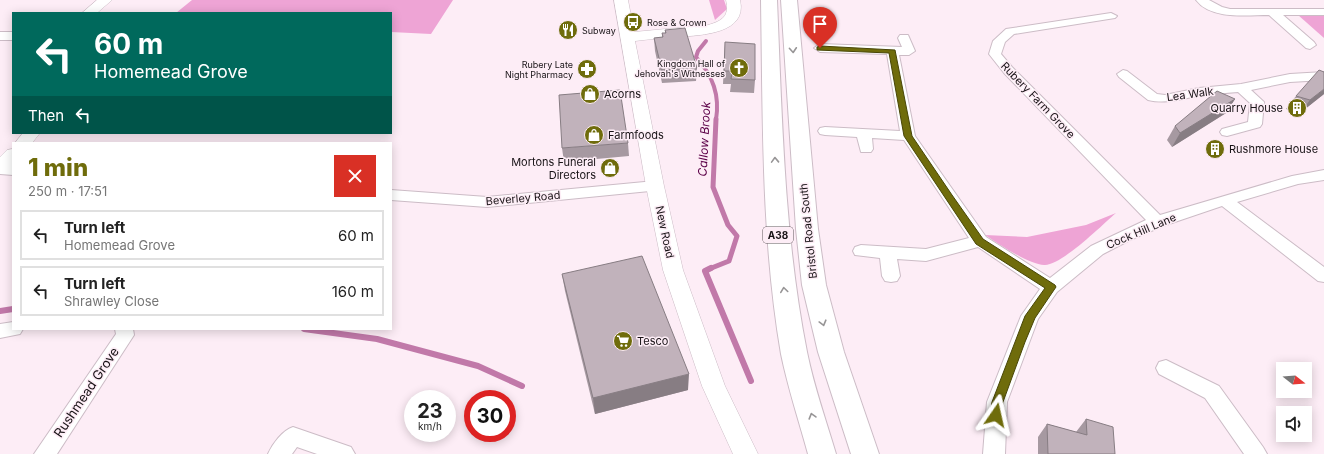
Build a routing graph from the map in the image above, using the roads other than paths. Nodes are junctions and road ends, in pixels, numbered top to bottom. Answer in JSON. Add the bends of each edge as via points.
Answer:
{"nodes":[{"id":1,"x":105,"y":0,"type":"edge"},
{"id":2,"x":621,"y":0,"type":"edge"},
{"id":3,"x":733,"y":0,"type":"edge"},
{"id":4,"x":768,"y":0,"type":"edge"},
{"id":5,"x":789,"y":0,"type":"edge"},
{"id":6,"x":1201,"y":0,"type":"edge"},
{"id":7,"x":90,"y":12,"type":"edge"},
{"id":8,"x":1272,"y":12,"type":"junction"},
{"id":9,"x":1324,"y":12,"type":"edge"},
{"id":10,"x":1111,"y":16,"type":"dead end"},
{"id":11,"x":1316,"y":32,"type":"dead end"},
{"id":12,"x":1296,"y":33,"type":"junction"},
{"id":13,"x":0,"y":36,"type":"edge"},
{"id":14,"x":12,"y":36,"type":"edge"},
{"id":15,"x":629,"y":37,"type":"junction"},
{"id":16,"x":904,"y":38,"type":"dead end"},
{"id":17,"x":1310,"y":45,"type":"dead end"},
{"id":18,"x":820,"y":48,"type":"dead end"},
{"id":19,"x":892,"y":51,"type":"junction"},
{"id":20,"x":1123,"y":74,"type":"dead end"},
{"id":21,"x":1324,"y":76,"type":"edge"},
{"id":22,"x":1241,"y":88,"type":"junction"},
{"id":23,"x":824,"y":131,"type":"dead end"},
{"id":24,"x":1227,"y":132,"type":"dead end"},
{"id":25,"x":31,"y":134,"type":"edge"},
{"id":26,"x":864,"y":134,"type":"junction"},
{"id":27,"x":908,"y":136,"type":"junction"},
{"id":28,"x":24,"y":142,"type":"edge"},
{"id":29,"x":866,"y":149,"type":"dead end"},
{"id":30,"x":1324,"y":175,"type":"edge"},
{"id":31,"x":655,"y":186,"type":"junction"},
{"id":32,"x":392,"y":196,"type":"edge"},
{"id":33,"x":1224,"y":200,"type":"junction"},
{"id":34,"x":1157,"y":222,"type":"junction"},
{"id":35,"x":980,"y":241,"type":"junction"},
{"id":36,"x":861,"y":251,"type":"dead end"},
{"id":37,"x":888,"y":253,"type":"junction"},
{"id":38,"x":891,"y":276,"type":"dead end"},
{"id":39,"x":1324,"y":276,"type":"edge"},
{"id":40,"x":1051,"y":287,"type":"junction"},
{"id":41,"x":12,"y":329,"type":"edge"},
{"id":42,"x":124,"y":330,"type":"edge"},
{"id":43,"x":0,"y":331,"type":"edge"},
{"id":44,"x":1166,"y":368,"type":"dead end"},
{"id":45,"x":45,"y":454,"type":"edge"},
{"id":46,"x":279,"y":454,"type":"edge"},
{"id":47,"x":344,"y":454,"type":"edge"},
{"id":48,"x":746,"y":454,"type":"edge"},
{"id":49,"x":822,"y":454,"type":"edge"},
{"id":50,"x":866,"y":454,"type":"edge"},
{"id":51,"x":994,"y":454,"type":"edge"},
{"id":52,"x":1256,"y":454,"type":"edge"}],
"edges":[{"from":1,"to":7,"type":"street"},
{"from":2,"to":15,"type":"street","name":"New Road"},
{"from":3,"to":15,"type":"street","via":[[735,15],[719,27]]},
{"from":49,"to":4,"type":"highway","number":"A38","one_way":true,"via":[[794,354],[783,285],[777,224]]},
{"from":5,"to":50,"type":"highway","name":"Bristol Road South","number":"A38","one_way":true,"via":[[814,286],[831,352]]},
{"from":6,"to":8,"type":"street","via":[[1219,10],[1242,13]]},
{"from":8,"to":9,"type":"street"},
{"from":8,"to":12,"type":"street"},
{"from":10,"to":34,"type":"street","name":"Rubery Farm Grove","via":[[1010,31],[999,41],[995,54]]},
{"from":11,"to":12,"type":"street"},
{"from":12,"to":17,"type":"street"},
{"from":13,"to":14,"type":"street"},
{"from":15,"to":31,"type":"street","name":"New Road"},
{"from":16,"to":19,"type":"street","via":[[909,51]]},
{"from":18,"to":19,"type":"street"},
{"from":19,"to":27,"type":"street"},
{"from":20,"to":22,"type":"street","name":"Lea Walk","via":[[1153,97],[1165,99],[1199,92]]},
{"from":21,"to":22,"type":"street","name":"Lea Walk","via":[[1290,78]]},
{"from":22,"to":24,"type":"street","via":[[1256,102],[1255,124]]},
{"from":23,"to":26,"type":"street"},
{"from":25,"to":28,"type":"street"},
{"from":26,"to":27,"type":"street"},
{"from":26,"to":29,"type":"street"},
{"from":27,"to":35,"type":"street"},
{"from":30,"to":33,"type":"street","name":"Cock Hill Lane","via":[[1297,179]]},
{"from":31,"to":32,"type":"street","name":"Beverley Road","via":[[487,202]]},
{"from":31,"to":48,"type":"street","name":"New Road","via":[[673,270],[714,386]]},
{"from":33,"to":34,"type":"street","name":"Cock Hill Lane"},
{"from":33,"to":39,"type":"street"},
{"from":34,"to":40,"type":"street","name":"Cock Hill Lane","via":[[1097,250]]},
{"from":35,"to":37,"type":"street","via":[[926,255]]},
{"from":35,"to":40,"type":"street"},
{"from":36,"to":37,"type":"street"},
{"from":37,"to":38,"type":"street"},
{"from":40,"to":51,"type":"street","name":"Cock Hill Lane","via":[[1030,316],[997,402]]},
{"from":41,"to":43,"type":"street"},
{"from":42,"to":45,"type":"street","name":"Rushmead Grove","via":[[124,335]]},
{"from":44,"to":52,"type":"street","via":[[1212,392]]},
{"from":46,"to":47,"type":"street","via":[[293,436]]}]}
